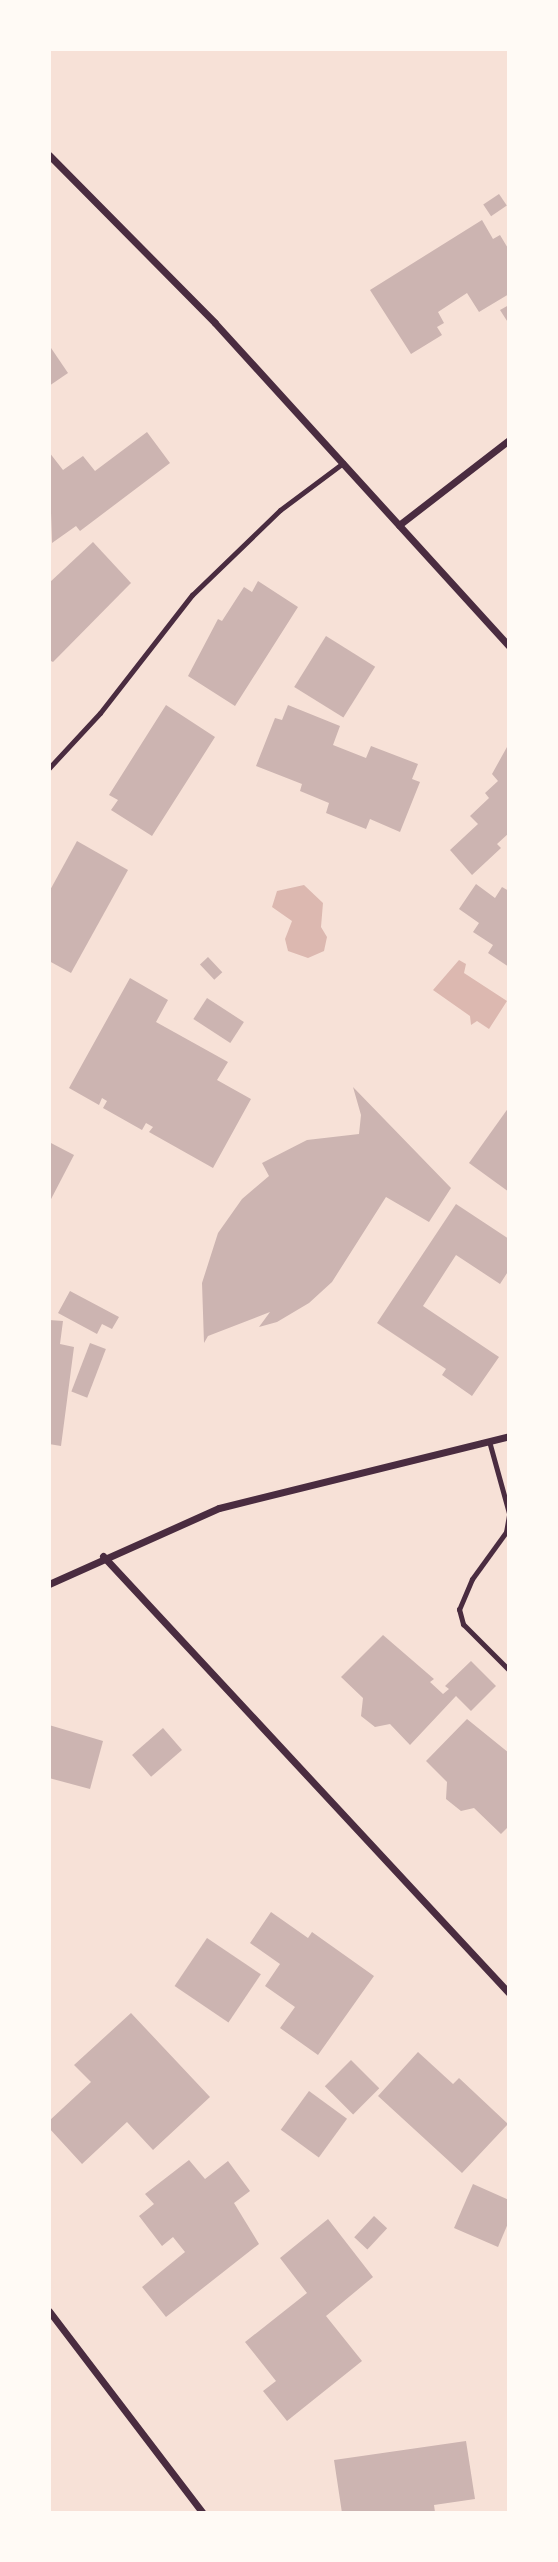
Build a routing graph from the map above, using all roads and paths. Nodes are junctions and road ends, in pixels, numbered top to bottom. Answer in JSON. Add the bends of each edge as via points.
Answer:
{"nodes":[{"id":1,"x":49,"y":155,"type":"edge"},
{"id":2,"x":509,"y":440,"type":"edge"},
{"id":3,"x":343,"y":463,"type":"junction"},
{"id":4,"x":399,"y":525,"type":"junction"},
{"id":5,"x":509,"y":646,"type":"edge"},
{"id":6,"x":49,"y":768,"type":"edge"},
{"id":7,"x":509,"y":1436,"type":"edge"},
{"id":8,"x":489,"y":1441,"type":"junction"},
{"id":9,"x":509,"y":1514,"type":"edge"},
{"id":10,"x":103,"y":1556,"type":"junction"},
{"id":11,"x":49,"y":1584,"type":"edge"},
{"id":12,"x":509,"y":1670,"type":"edge"},
{"id":13,"x":509,"y":1993,"type":"edge"},
{"id":14,"x":49,"y":2311,"type":"edge"},
{"id":15,"x":203,"y":2513,"type":"edge"}],
"edges":[{"from":1,"to":3,"type":"street","via":[[215,323]]},
{"from":2,"to":4,"type":"street"},
{"from":3,"to":4,"type":"street"},
{"from":3,"to":6,"type":"lane","via":[[280,510],[192,595],[100,713]]},
{"from":4,"to":5,"type":"street"},
{"from":7,"to":8,"type":"street"},
{"from":8,"to":9,"type":"lane"},
{"from":8,"to":10,"type":"street","via":[[219,1508]]},
{"from":9,"to":12,"type":"lane","via":[[506,1532],[472,1580],[459,1609],[463,1624]]},
{"from":10,"to":11,"type":"street"},
{"from":10,"to":13,"type":"street"},
{"from":14,"to":15,"type":"street"}]}
